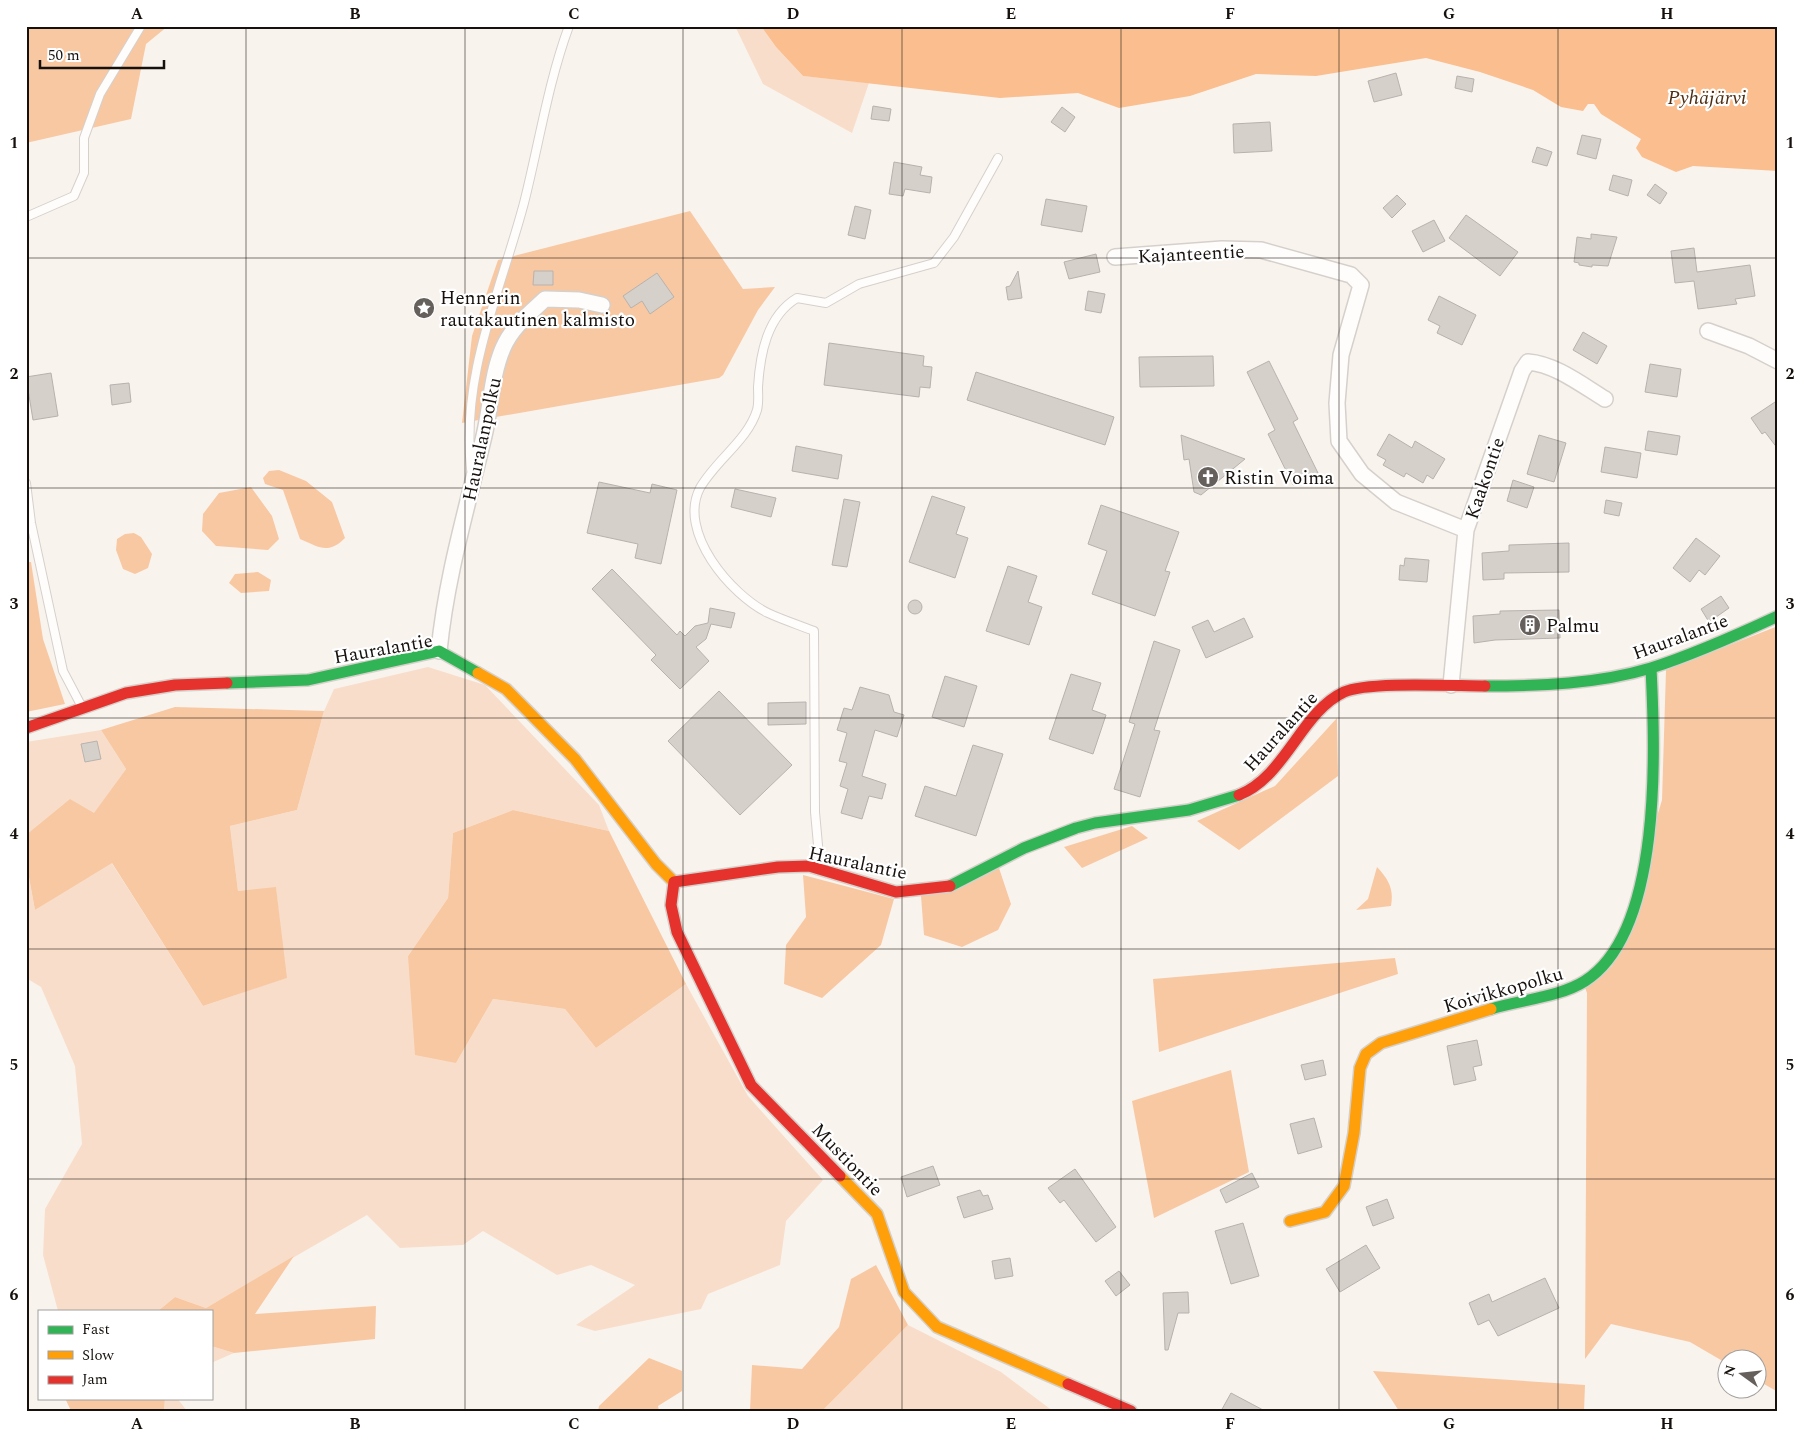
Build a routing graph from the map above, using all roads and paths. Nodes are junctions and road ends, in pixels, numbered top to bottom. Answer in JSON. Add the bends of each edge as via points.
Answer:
{"nodes":[{"id":1,"x":141,"y":26,"type":"edge"},
{"id":2,"x":569,"y":26,"type":"edge"},
{"id":3,"x":998,"y":158,"type":"dead end"},
{"id":4,"x":26,"y":217,"type":"edge"},
{"id":5,"x":1115,"y":256,"type":"dead end"},
{"id":6,"x":602,"y":305,"type":"dead end"},
{"id":7,"x":1708,"y":331,"type":"dead end"},
{"id":8,"x":1778,"y":360,"type":"edge"},
{"id":9,"x":1605,"y":399,"type":"dead end"},
{"id":10,"x":26,"y":483,"type":"edge"},
{"id":11,"x":473,"y":483,"type":"junction"},
{"id":12,"x":1466,"y":530,"type":"junction"},
{"id":13,"x":1778,"y":616,"type":"edge"},
{"id":14,"x":439,"y":651,"type":"junction"},
{"id":15,"x":1651,"y":668,"type":"junction"},
{"id":16,"x":1451,"y":685,"type":"junction"},
{"id":17,"x":83,"y":708,"type":"junction"},
{"id":18,"x":26,"y":728,"type":"edge"},
{"id":19,"x":820,"y":869,"type":"junction"},
{"id":20,"x":674,"y":882,"type":"junction"},
{"id":21,"x":1290,"y":1222,"type":"dead end"},
{"id":22,"x":1131,"y":1411,"type":"edge"}],
"edges":[{"from":1,"to":4,"type":"lane","via":[[100,94],[84,138],[84,173],[74,196]]},
{"from":2,"to":11,"type":"lane","via":[[524,203],[484,330],[470,407],[469,446]]},
{"from":3,"to":19,"type":"lane","via":[[954,237],[934,263],[859,284],[826,303],[797,298],[786,305],[770,330],[761,354],[758,408],[750,429],[712,470],[699,491],[694,521],[703,546],[731,586],[767,613],[814,631],[816,812]]},
{"from":5,"to":12,"type":"street","name":"Kajanteentie","via":[[1222,249],[1261,250],[1357,279],[1361,285],[1341,355],[1337,403],[1339,441],[1362,474],[1396,502]]},
{"from":6,"to":11,"type":"street","name":"Hauralanpolku","via":[[579,300],[545,299],[516,326],[495,372]]},
{"from":7,"to":8,"type":"street"},
{"from":9,"to":12,"type":"street","name":"Kaakontie","via":[[1547,366],[1528,362]]},
{"from":10,"to":17,"type":"lane","via":[[31,523],[63,671]]},
{"from":11,"to":14,"type":"street","name":"Hauralanpolku","via":[[443,605]]},
{"from":12,"to":16,"type":"street","name":"Kaakontie"},
{"from":13,"to":15,"type":"street","name":"Hauralantie"},
{"from":14,"to":17,"type":"street","name":"Hauralantie","via":[[308,680],[175,685],[126,693]]},
{"from":14,"to":20,"type":"street","name":"Hauralantie","via":[[506,688],[575,760],[656,864]]},
{"from":15,"to":16,"type":"street","name":"Hauralantie","via":[[1608,678],[1532,686]]},
{"from":15,"to":21,"type":"street","name":"Koivikkopolku","via":[[1654,744],[1649,844],[1630,916],[1614,954],[1590,979],[1566,992],[1520,1001],[1381,1043],[1366,1054],[1360,1068],[1354,1133],[1344,1186],[1325,1212]]},
{"from":16,"to":19,"type":"street","name":"Hauralantie","via":[[1370,687],[1346,691],[1324,707],[1287,754],[1260,782],[1244,793],[1189,810],[1076,828],[1024,848],[954,885],[896,892]]},
{"from":17,"to":18,"type":"street","name":"Hauralantie"},
{"from":19,"to":20,"type":"street","name":"Hauralantie","via":[[778,867]]},
{"from":20,"to":22,"type":"street","name":"Mustiontie","via":[[671,905],[677,932],[751,1085],[877,1214],[904,1292],[938,1327]]}]}
